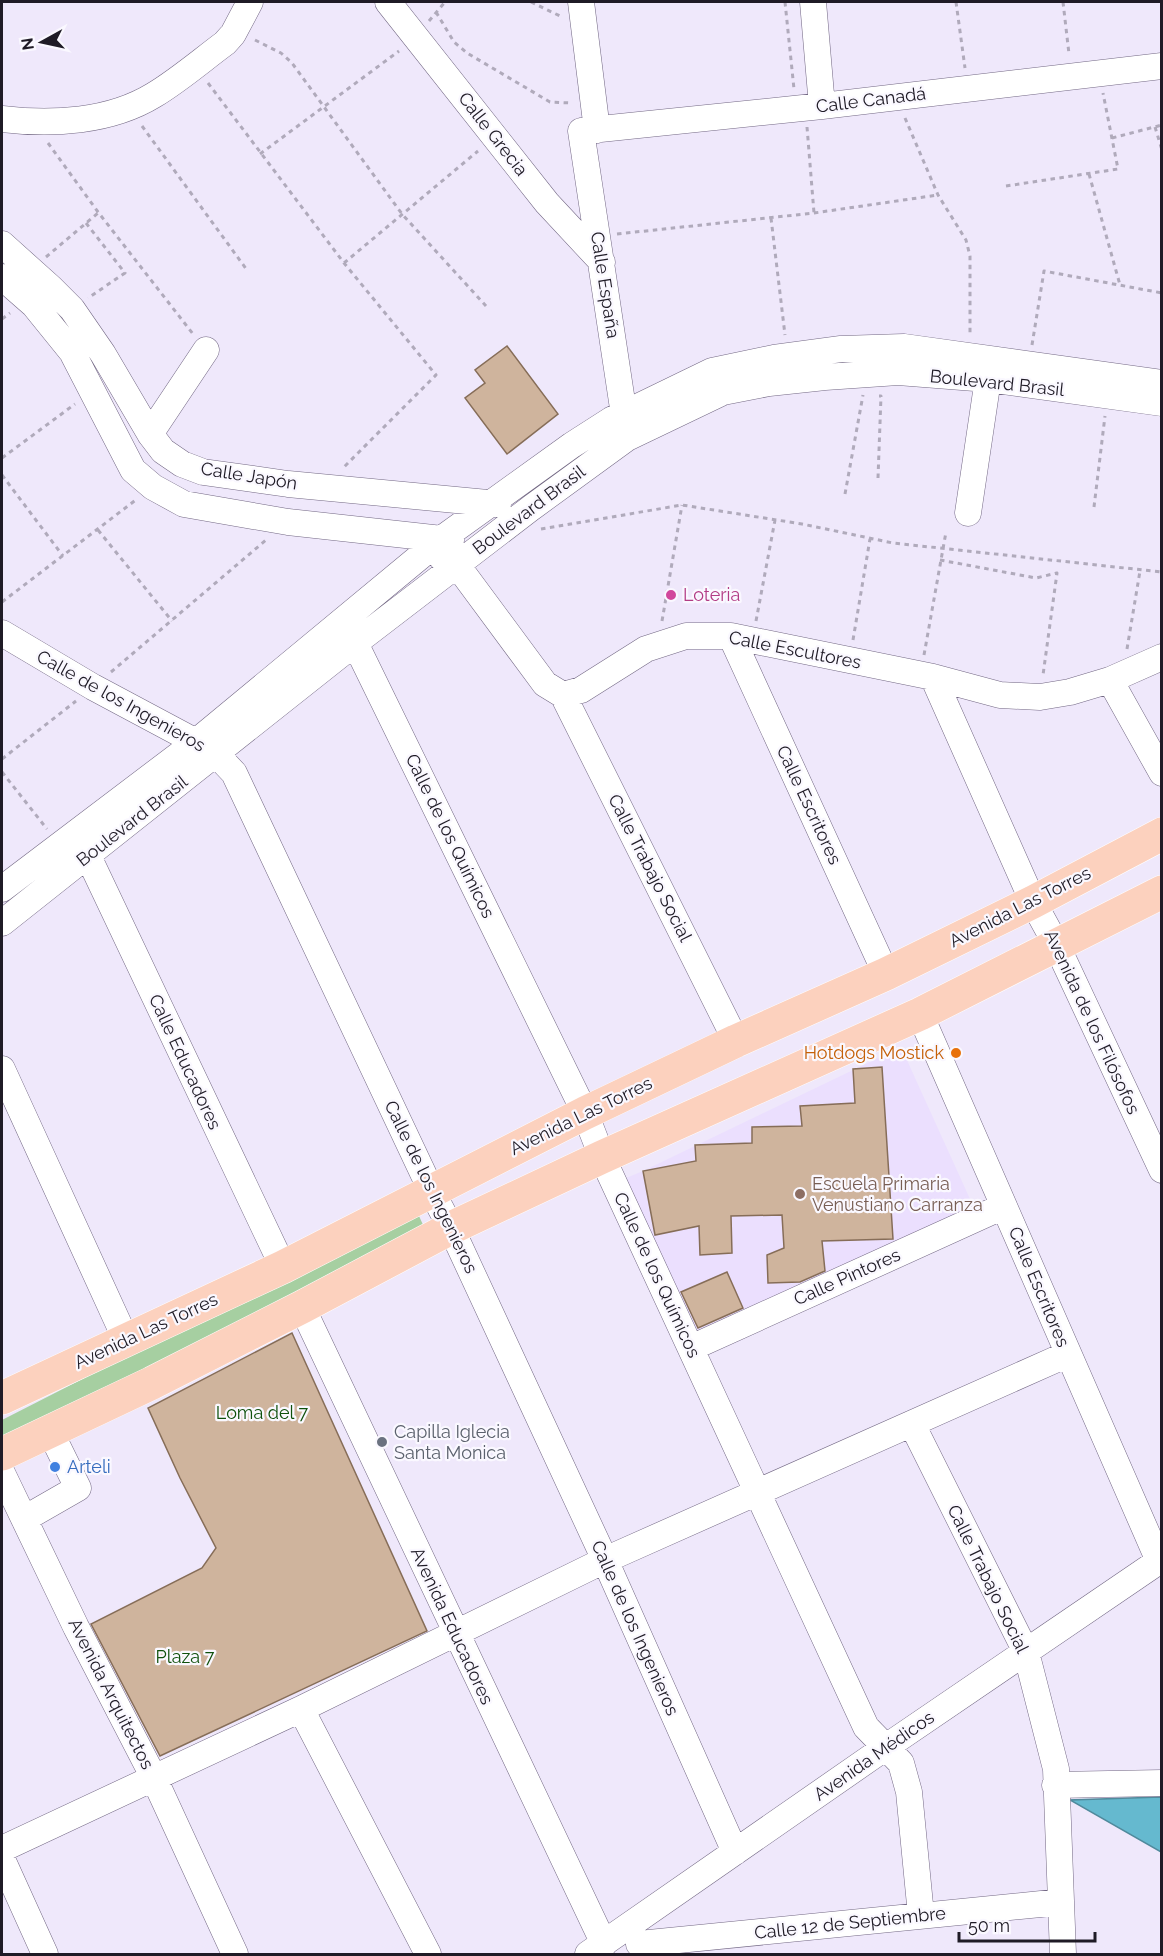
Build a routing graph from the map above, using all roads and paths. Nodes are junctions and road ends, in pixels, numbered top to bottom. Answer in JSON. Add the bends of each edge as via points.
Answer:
{"nodes":[{"id":1,"x":250,"y":2,"type":"edge"},
{"id":2,"x":388,"y":2,"type":"edge"},
{"id":3,"x":531,"y":2,"type":"edge"},
{"id":4,"x":581,"y":2,"type":"edge"},
{"id":5,"x":785,"y":2,"type":"edge"},
{"id":6,"x":813,"y":2,"type":"edge"},
{"id":7,"x":956,"y":2,"type":"edge"},
{"id":8,"x":1063,"y":2,"type":"edge"},
{"id":9,"x":436,"y":12,"type":"dead end"},
{"id":10,"x":584,"y":27,"type":"junction"},
{"id":11,"x":233,"y":34,"type":"junction"},
{"id":12,"x":417,"y":38,"type":"junction"},
{"id":13,"x":195,"y":65,"type":"junction"},
{"id":14,"x":1161,"y":66,"type":"edge"},
{"id":15,"x":1100,"y":73,"type":"junction"},
{"id":16,"x":1071,"y":77,"type":"junction"},
{"id":17,"x":967,"y":89,"type":"junction"},
{"id":18,"x":895,"y":97,"type":"junction"},
{"id":19,"x":594,"y":104,"type":"junction"},
{"id":20,"x":325,"y":106,"type":"junction"},
{"id":21,"x":129,"y":107,"type":"junction"},
{"id":22,"x":808,"y":107,"type":"junction"},
{"id":23,"x":2,"y":119,"type":"edge"},
{"id":24,"x":33,"y":123,"type":"junction"},
{"id":25,"x":1161,"y":125,"type":"edge"},
{"id":26,"x":1155,"y":127,"type":"junction"},
{"id":27,"x":589,"y":131,"type":"junction"},
{"id":28,"x":495,"y":137,"type":"junction"},
{"id":29,"x":1112,"y":138,"type":"junction"},
{"id":30,"x":1161,"y":150,"type":"edge"},
{"id":31,"x":260,"y":154,"type":"junction"},
{"id":32,"x":1089,"y":174,"type":"junction"},
{"id":33,"x":1006,"y":186,"type":"dead end"},
{"id":34,"x":938,"y":195,"type":"junction"},
{"id":35,"x":98,"y":212,"type":"junction"},
{"id":36,"x":814,"y":213,"type":"junction"},
{"id":37,"x":402,"y":214,"type":"junction"},
{"id":38,"x":771,"y":218,"type":"junction"},
{"id":39,"x":86,"y":223,"type":"junction"},
{"id":40,"x":598,"y":237,"type":"junction"},
{"id":41,"x":2,"y":244,"type":"edge"},
{"id":42,"x":602,"y":262,"type":"junction"},
{"id":43,"x":344,"y":263,"type":"junction"},
{"id":44,"x":31,"y":270,"type":"junction"},
{"id":45,"x":247,"y":270,"type":"dead end"},
{"id":46,"x":2,"y":277,"type":"edge"},
{"id":47,"x":1120,"y":285,"type":"junction"},
{"id":48,"x":1161,"y":293,"type":"edge"},
{"id":49,"x":486,"y":306,"type":"dead end"},
{"id":50,"x":72,"y":309,"type":"junction"},
{"id":51,"x":206,"y":350,"type":"joint"},
{"id":52,"x":788,"y":356,"type":"junction"},
{"id":53,"x":970,"y":356,"type":"junction"},
{"id":54,"x":1029,"y":365,"type":"junction"},
{"id":55,"x":988,"y":380,"type":"junction"},
{"id":56,"x":1161,"y":383,"type":"edge"},
{"id":57,"x":92,"y":391,"type":"junction"},
{"id":58,"x":862,"y":395,"type":"dead end"},
{"id":59,"x":881,"y":396,"type":"dead end"},
{"id":60,"x":1108,"y":396,"type":"junction"},
{"id":61,"x":1161,"y":403,"type":"edge"},
{"id":62,"x":624,"y":413,"type":"junction"},
{"id":63,"x":150,"y":434,"type":"junction"},
{"id":64,"x":627,"y":438,"type":"junction"},
{"id":65,"x":2,"y":458,"type":"edge"},
{"id":66,"x":2,"y":475,"type":"edge"},
{"id":67,"x":878,"y":478,"type":"dead end"},
{"id":68,"x":153,"y":487,"type":"junction"},
{"id":69,"x":323,"y":487,"type":"junction"},
{"id":70,"x":845,"y":494,"type":"dead end"},
{"id":71,"x":493,"y":503,"type":"junction"},
{"id":72,"x":682,"y":505,"type":"junction"},
{"id":73,"x":1094,"y":507,"type":"dead end"},
{"id":74,"x":968,"y":513,"type":"dead end"},
{"id":75,"x":534,"y":519,"type":"junction"},
{"id":76,"x":775,"y":520,"type":"junction"},
{"id":77,"x":288,"y":522,"type":"junction"},
{"id":78,"x":98,"y":530,"type":"junction"},
{"id":79,"x":946,"y":532,"type":"dead end"},
{"id":80,"x":870,"y":539,"type":"junction"},
{"id":81,"x":484,"y":543,"type":"junction"},
{"id":82,"x":433,"y":545,"type":"junction"},
{"id":83,"x":942,"y":549,"type":"junction"},
{"id":84,"x":63,"y":556,"type":"junction"},
{"id":85,"x":940,"y":560,"type":"junction"},
{"id":86,"x":457,"y":566,"type":"junction"},
{"id":87,"x":1140,"y":571,"type":"junction"},
{"id":88,"x":1161,"y":572,"type":"edge"},
{"id":89,"x":2,"y":602,"type":"edge"},
{"id":90,"x":172,"y":621,"type":"junction"},
{"id":91,"x":2,"y":633,"type":"edge"},
{"id":92,"x":742,"y":638,"type":"junction"},
{"id":93,"x":355,"y":643,"type":"junction"},
{"id":94,"x":658,"y":644,"type":"junction"},
{"id":95,"x":1161,"y":657,"type":"edge"},
{"id":96,"x":849,"y":660,"type":"junction"},
{"id":97,"x":927,"y":676,"type":"junction"},
{"id":98,"x":1116,"y":677,"type":"junction"},
{"id":99,"x":93,"y":687,"type":"junction"},
{"id":100,"x":563,"y":695,"type":"junction"},
{"id":101,"x":1040,"y":697,"type":"junction"},
{"id":102,"x":206,"y":748,"type":"junction"},
{"id":103,"x":2,"y":759,"type":"edge"},
{"id":104,"x":2,"y":772,"type":"edge"},
{"id":105,"x":1161,"y":774,"type":"edge"},
{"id":106,"x":1161,"y":834,"type":"edge"},
{"id":107,"x":59,"y":845,"type":"junction"},
{"id":108,"x":88,"y":856,"type":"junction"},
{"id":109,"x":2,"y":889,"type":"edge"},
{"id":110,"x":1161,"y":892,"type":"edge"},
{"id":111,"x":1033,"y":902,"type":"junction"},
{"id":112,"x":2,"y":923,"type":"edge"},
{"id":113,"x":1057,"y":946,"type":"junction"},
{"id":114,"x":886,"y":974,"type":"junction"},
{"id":115,"x":920,"y":1014,"type":"junction"},
{"id":116,"x":736,"y":1041,"type":"junction"},
{"id":117,"x":2,"y":1069,"type":"edge"},
{"id":118,"x":585,"y":1113,"type":"junction"},
{"id":119,"x":602,"y":1157,"type":"junction"},
{"id":120,"x":1161,"y":1170,"type":"edge"},
{"id":121,"x":431,"y":1190,"type":"junction"},
{"id":122,"x":1004,"y":1206,"type":"junction"},
{"id":123,"x":451,"y":1228,"type":"junction"},
{"id":124,"x":283,"y":1268,"type":"junction"},
{"id":125,"x":302,"y":1307,"type":"junction"},
{"id":126,"x":126,"y":1340,"type":"junction"},
{"id":127,"x":691,"y":1348,"type":"junction"},
{"id":128,"x":1068,"y":1354,"type":"junction"},
{"id":129,"x":2,"y":1398,"type":"edge"},
{"id":130,"x":912,"y":1424,"type":"junction"},
{"id":131,"x":50,"y":1431,"type":"junction"},
{"id":132,"x":2,"y":1454,"type":"edge"},
{"id":133,"x":2,"y":1473,"type":"edge"},
{"id":134,"x":758,"y":1493,"type":"junction"},
{"id":135,"x":24,"y":1519,"type":"junction"},
{"id":136,"x":605,"y":1560,"type":"junction"},
{"id":137,"x":1160,"y":1560,"type":"edge"},
{"id":138,"x":456,"y":1633,"type":"junction"},
{"id":139,"x":1026,"y":1652,"type":"junction"},
{"id":140,"x":301,"y":1709,"type":"junction"},
{"id":141,"x":886,"y":1747,"type":"junction"},
{"id":142,"x":154,"y":1778,"type":"junction"},
{"id":143,"x":1161,"y":1783,"type":"edge"},
{"id":144,"x":1055,"y":1785,"type":"junction"},
{"id":145,"x":2,"y":1849,"type":"edge"},
{"id":146,"x":735,"y":1852,"type":"junction"},
{"id":147,"x":2,"y":1859,"type":"edge"},
{"id":148,"x":1061,"y":1902,"type":"junction"},
{"id":149,"x":921,"y":1915,"type":"junction"},
{"id":150,"x":639,"y":1940,"type":"edge"},
{"id":151,"x":596,"y":1949,"type":"edge"},
{"id":152,"x":45,"y":1954,"type":"edge"},
{"id":153,"x":235,"y":1954,"type":"edge"},
{"id":154,"x":428,"y":1954,"type":"edge"},
{"id":155,"x":1063,"y":1954,"type":"edge"}],
"edges":[{"from":1,"to":11,"type":"street"},
{"from":2,"to":12,"type":"street","name":"Calle Grecia"},
{"from":3,"to":10,"type":"path"},
{"from":4,"to":10,"type":"street","name":"Calle España"},
{"from":5,"to":22,"type":"path"},
{"from":6,"to":22,"type":"street"},
{"from":7,"to":17,"type":"path"},
{"from":8,"to":16,"type":"path"},
{"from":9,"to":19,"type":"path","via":[[454,42],[466,53],[550,102]]},
{"from":10,"to":19,"type":"street","name":"Calle España"},
{"from":11,"to":13,"type":"street"},
{"from":11,"to":20,"type":"path","via":[[281,53]]},
{"from":12,"to":20,"type":"path"},
{"from":12,"to":28,"type":"street","name":"Calle Grecia"},
{"from":13,"to":21,"type":"street","via":[[154,95]]},
{"from":13,"to":31,"type":"path"},
{"from":14,"to":15,"type":"street","name":"Calle Canadá"},
{"from":15,"to":16,"type":"street","name":"Calle Canadá"},
{"from":15,"to":29,"type":"path"},
{"from":16,"to":17,"type":"street","name":"Calle Canadá"},
{"from":17,"to":18,"type":"street","name":"Calle Canadá"},
{"from":18,"to":22,"type":"street","name":"Calle Canadá"},
{"from":18,"to":34,"type":"path"},
{"from":19,"to":27,"type":"street","name":"Calle España"},
{"from":20,"to":31,"type":"path"},
{"from":20,"to":37,"type":"path"},
{"from":21,"to":24,"type":"street","via":[[90,118]]},
{"from":21,"to":45,"type":"path"},
{"from":22,"to":27,"type":"street","name":"Calle Canadá"},
{"from":22,"to":36,"type":"path"},
{"from":23,"to":24,"type":"street"},
{"from":24,"to":35,"type":"path"},
{"from":25,"to":26,"type":"path"},
{"from":26,"to":29,"type":"path"},
{"from":26,"to":30,"type":"path"},
{"from":27,"to":40,"type":"street","name":"Calle España"},
{"from":28,"to":37,"type":"path"},
{"from":28,"to":42,"type":"street","name":"Calle Grecia","via":[[547,203]]},
{"from":29,"to":32,"type":"path","via":[[1118,169]]},
{"from":31,"to":43,"type":"path"},
{"from":32,"to":33,"type":"path"},
{"from":32,"to":47,"type":"path"},
{"from":34,"to":36,"type":"path"},
{"from":34,"to":53,"type":"path","via":[[966,240],[970,256]]},
{"from":35,"to":39,"type":"path"},
{"from":35,"to":51,"type":"path"},
{"from":36,"to":38,"type":"path"},
{"from":37,"to":43,"type":"path"},
{"from":37,"to":49,"type":"path"},
{"from":38,"to":40,"type":"path"},
{"from":38,"to":52,"type":"path"},
{"from":39,"to":44,"type":"path"},
{"from":39,"to":50,"type":"path","via":[[124,273]]},
{"from":40,"to":42,"type":"street","name":"Calle España"},
{"from":41,"to":44,"type":"street","name":"Calle Japón"},
{"from":42,"to":62,"type":"street","name":"Calle España"},
{"from":43,"to":69,"type":"path","via":[[436,375]]},
{"from":44,"to":50,"type":"street","name":"Calle Japón"},
{"from":46,"to":57,"type":"street","name":"Calle Japón","via":[[34,305],[72,352]]},
{"from":47,"to":48,"type":"path"},
{"from":47,"to":54,"type":"path","via":[[1044,271]]},
{"from":50,"to":63,"type":"street","name":"Calle Japón"},
{"from":51,"to":63,"type":"street"},
{"from":52,"to":53,"type":"street","name":"Boulevard Brasil","via":[[904,347]]},
{"from":52,"to":62,"type":"street","name":"Boulevard Brasil","via":[[712,371]]},
{"from":53,"to":54,"type":"street","name":"Boulevard Brasil"},
{"from":54,"to":56,"type":"street","name":"Boulevard Brasil"},
{"from":55,"to":60,"type":"street","name":"Boulevard Brasil"},
{"from":55,"to":64,"type":"street","name":"Boulevard Brasil","via":[[898,372],[769,383],[723,392]]},
{"from":55,"to":74,"type":"street"},
{"from":57,"to":65,"type":"path"},
{"from":57,"to":68,"type":"street","name":"Calle Japón","via":[[133,470]]},
{"from":58,"to":70,"type":"path"},
{"from":59,"to":67,"type":"path"},
{"from":60,"to":61,"type":"street","name":"Boulevard Brasil"},
{"from":60,"to":73,"type":"path"},
{"from":62,"to":64,"type":"street","name":"Calle España"},
{"from":62,"to":71,"type":"street","name":"Boulevard Brasil","via":[[572,445]]},
{"from":63,"to":69,"type":"street","name":"Calle Japón","via":[[182,464],[203,472]]},
{"from":64,"to":75,"type":"street","name":"Boulevard Brasil"},
{"from":66,"to":84,"type":"path"},
{"from":68,"to":77,"type":"street","name":"Calle Japón","via":[[184,504]]},
{"from":68,"to":78,"type":"path"},
{"from":69,"to":71,"type":"street","name":"Calle Japón"},
{"from":71,"to":75,"type":"street","name":"Calle Japón"},
{"from":71,"to":82,"type":"street","name":"Boulevard Brasil"},
{"from":72,"to":75,"type":"path"},
{"from":72,"to":76,"type":"path"},
{"from":72,"to":94,"type":"path"},
{"from":75,"to":81,"type":"street","name":"Boulevard Brasil"},
{"from":76,"to":80,"type":"path"},
{"from":76,"to":92,"type":"path"},
{"from":77,"to":82,"type":"street","name":"Calle Japón"},
{"from":77,"to":90,"type":"path"},
{"from":78,"to":84,"type":"path"},
{"from":78,"to":90,"type":"path"},
{"from":79,"to":83,"type":"path"},
{"from":80,"to":83,"type":"path"},
{"from":80,"to":96,"type":"path"},
{"from":81,"to":82,"type":"street","name":"Calle Japón"},
{"from":81,"to":86,"type":"street","name":"Boulevard Brasil"},
{"from":82,"to":86,"type":"street"},
{"from":82,"to":102,"type":"street","name":"Boulevard Brasil"},
{"from":83,"to":85,"type":"path"},
{"from":83,"to":87,"type":"path"},
{"from":84,"to":89,"type":"path"},
{"from":85,"to":97,"type":"path"},
{"from":85,"to":101,"type":"path","via":[[1036,578],[1057,573]]},
{"from":86,"to":93,"type":"street","name":"Boulevard Brasil"},
{"from":86,"to":100,"type":"street","via":[[545,684]]},
{"from":87,"to":88,"type":"path"},
{"from":87,"to":98,"type":"path"},
{"from":90,"to":99,"type":"path"},
{"from":91,"to":99,"type":"street","name":"Calle de los Ingenieros"},
{"from":92,"to":94,"type":"street","name":"Calle Escultores","via":[[686,636]]},
{"from":92,"to":96,"type":"street","name":"Calle Escultores"},
{"from":92,"to":114,"type":"street","name":"Calle Escritores"},
{"from":93,"to":102,"type":"street","name":"Boulevard Brasil"},
{"from":93,"to":118,"type":"street","name":"Calle de los Químicos"},
{"from":94,"to":100,"type":"street","name":"Calle Escultores","via":[[581,690]]},
{"from":95,"to":98,"type":"street","name":"Calle Escultores"},
{"from":96,"to":97,"type":"street","name":"Calle Escultores"},
{"from":97,"to":101,"type":"street","name":"Calle Escultores","via":[[1000,695]]},
{"from":97,"to":111,"type":"street","name":"Avenida de los Filósofos"},
{"from":98,"to":101,"type":"street","name":"Calle Escultores"},
{"from":98,"to":105,"type":"street"},
{"from":99,"to":102,"type":"street","name":"Calle de los Ingenieros"},
{"from":99,"to":103,"type":"path"},
{"from":100,"to":116,"type":"street","name":"Calle Trabajo Social"},
{"from":102,"to":107,"type":"street","name":"Boulevard Brasil"},
{"from":102,"to":108,"type":"street","name":"Boulevard Brasil"},
{"from":102,"to":121,"type":"street","name":"Calle de los Ingenieros","via":[[234,773]]},
{"from":104,"to":107,"type":"path"},
{"from":106,"to":111,"type":"main road","name":"Avenida Las Torres"},
{"from":107,"to":109,"type":"street","name":"Boulevard Brasil"},
{"from":108,"to":112,"type":"street","name":"Boulevard Brasil"},
{"from":108,"to":124,"type":"street","name":"Calle Educadores"},
{"from":110,"to":113,"type":"main road"},
{"from":111,"to":113,"type":"street","name":"Avenida de los Filósofos"},
{"from":111,"to":114,"type":"main road","name":"Avenida Las Torres"},
{"from":113,"to":115,"type":"main road"},
{"from":113,"to":120,"type":"street","name":"Avenida de los Filósofos"},
{"from":114,"to":116,"type":"main road","name":"Avenida Las Torres"},
{"from":115,"to":119,"type":"main road"},
{"from":115,"to":122,"type":"street","name":"Calle Escritores"},
{"from":116,"to":118,"type":"main road","name":"Avenida Las Torres"},
{"from":117,"to":126,"type":"street"},
{"from":118,"to":119,"type":"street","name":"Calle de los Químicos"},
{"from":118,"to":121,"type":"main road","name":"Avenida Las Torres"},
{"from":119,"to":123,"type":"main road"},
{"from":119,"to":127,"type":"street","name":"Calle de los Químicos"},
{"from":121,"to":123,"type":"street","name":"Calle de los Ingenieros"},
{"from":121,"to":124,"type":"main road","name":"Avenida Las Torres"},
{"from":122,"to":127,"type":"street","name":"Calle Pintores"},
{"from":122,"to":128,"type":"street","name":"Calle Escritores"},
{"from":123,"to":125,"type":"main road"},
{"from":123,"to":136,"type":"street","name":"Calle de los Ingenieros"},
{"from":124,"to":126,"type":"main road","name":"Avenida Las Torres"},
{"from":125,"to":131,"type":"main road"},
{"from":125,"to":138,"type":"street","name":"Avenida Educadores"},
{"from":126,"to":129,"type":"main road","name":"Avenida Las Torres"},
{"from":127,"to":134,"type":"street","name":"Calle de los Químicos"},
{"from":128,"to":130,"type":"street"},
{"from":128,"to":137,"type":"street","name":"Calle Escritores"},
{"from":130,"to":134,"type":"street"},
{"from":130,"to":139,"type":"street","name":"Calle Trabajo Social"},
{"from":131,"to":132,"type":"main road"},
{"from":131,"to":135,"type":"street","via":[[78,1488]]},
{"from":133,"to":135,"type":"street","name":"Avenida Arquitectos"},
{"from":134,"to":136,"type":"street","name":"Avenida Arquitectos"},
{"from":134,"to":141,"type":"street","name":"Calle de los Químicos","via":[[866,1727]]},
{"from":135,"to":142,"type":"street","name":"Avenida Arquitectos"},
{"from":136,"to":138,"type":"street","name":"Avenida Arquitectos"},
{"from":136,"to":146,"type":"street","name":"Calle de los Ingenieros"},
{"from":137,"to":139,"type":"street","name":"Avenida Médicos"},
{"from":138,"to":140,"type":"street","name":"Avenida Arquitectos"},
{"from":138,"to":151,"type":"street","name":"Avenida Educadores"},
{"from":139,"to":141,"type":"street","name":"Avenida Médicos"},
{"from":139,"to":144,"type":"street","name":"Calle Trabajo Social","via":[[1056,1769]]},
{"from":140,"to":142,"type":"street","name":"Avenida Arquitectos"},
{"from":140,"to":154,"type":"street"},
{"from":141,"to":146,"type":"street","name":"Avenida Médicos"},
{"from":141,"to":149,"type":"street","name":"Calle de los Químicos","via":[[901,1763],[909,1792]]},
{"from":142,"to":145,"type":"street"},
{"from":142,"to":153,"type":"street"},
{"from":143,"to":144,"type":"street"},
{"from":144,"to":148,"type":"street","name":"Calle Trabajo Social"},
{"from":146,"to":150,"type":"street","name":"Avenida Médicos"},
{"from":147,"to":152,"type":"street"},
{"from":148,"to":149,"type":"street","name":"Calle 12 de Septiembre"},
{"from":148,"to":155,"type":"street","name":"Calle Trabajo Social"},
{"from":149,"to":150,"type":"street","name":"Calle 12 de Septiembre"},
{"from":150,"to":151,"type":"street","name":"Avenida Médicos"}]}
